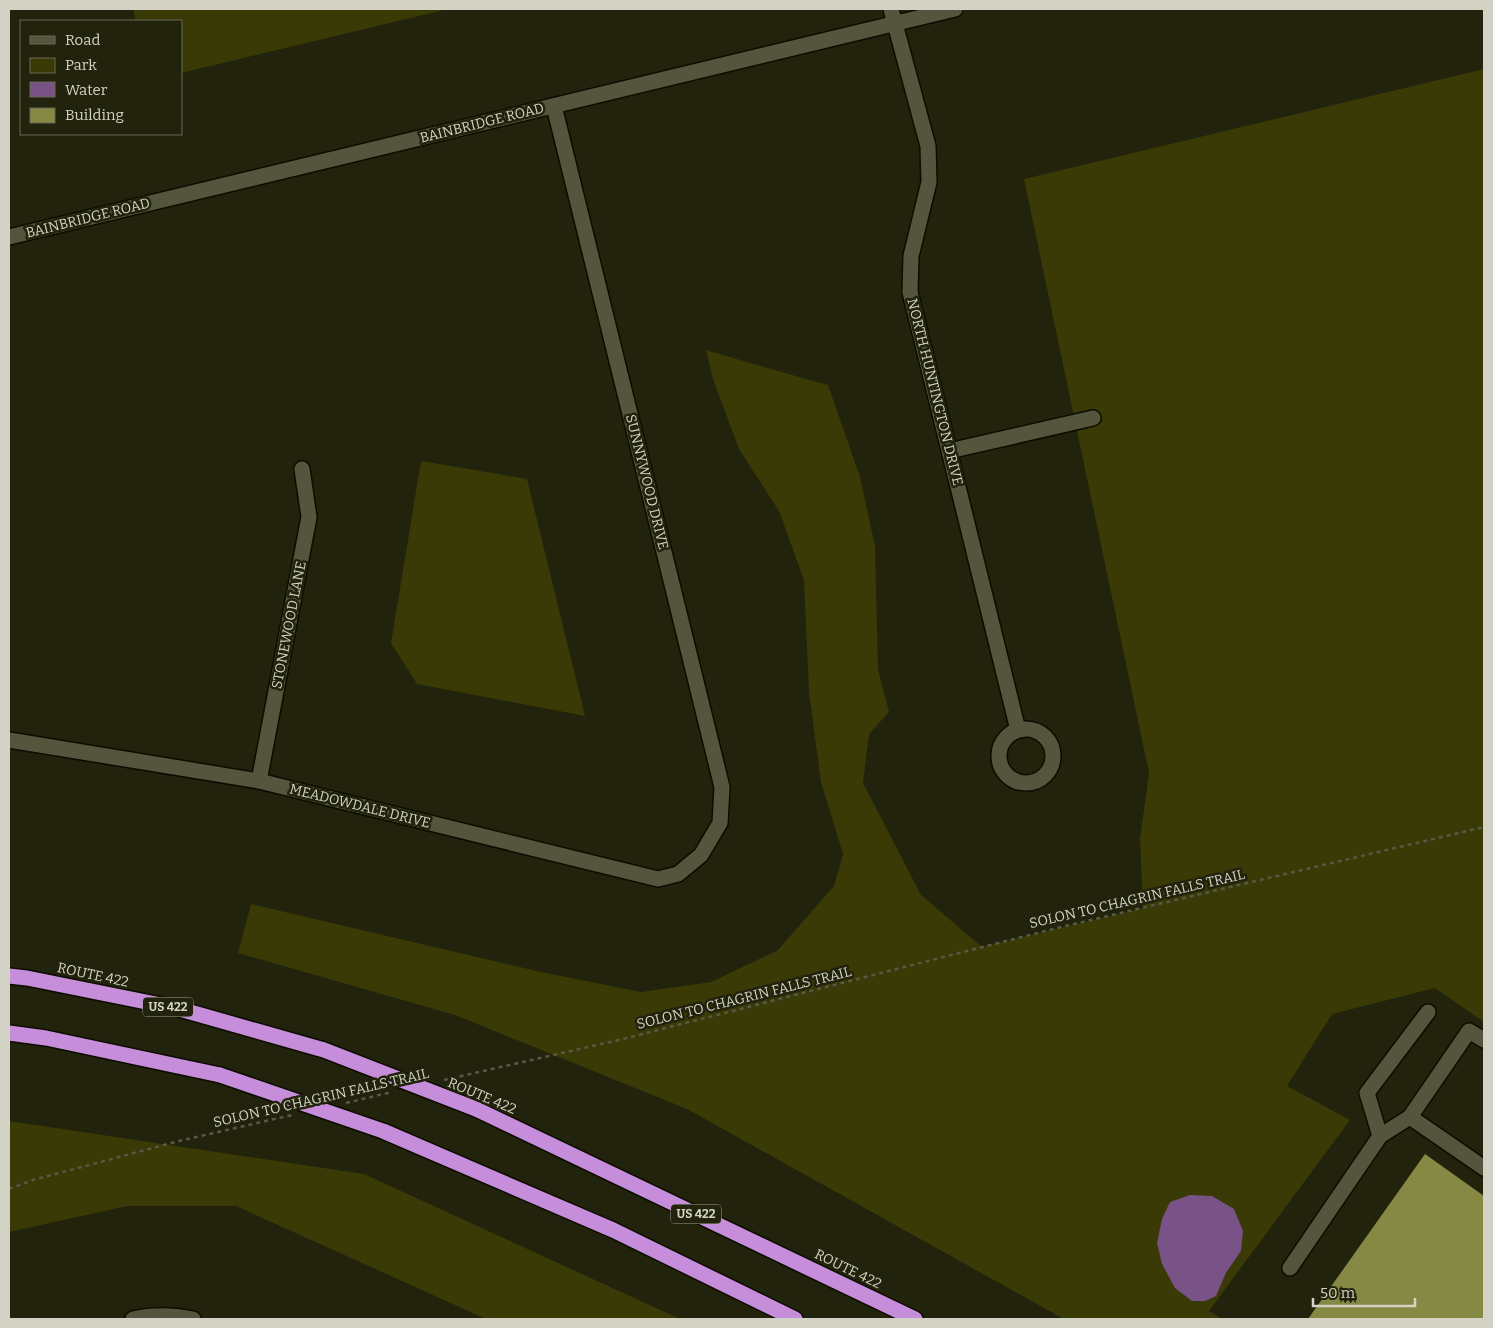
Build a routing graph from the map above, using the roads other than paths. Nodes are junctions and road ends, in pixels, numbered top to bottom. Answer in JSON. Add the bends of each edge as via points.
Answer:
{"nodes":[{"id":1,"x":955,"y":9,"type":"edge"},
{"id":2,"x":893,"y":16,"type":"edge"},
{"id":3,"x":554,"y":106,"type":"junction"},
{"id":4,"x":9,"y":237,"type":"edge"},
{"id":5,"x":1093,"y":418,"type":"dead end"},
{"id":6,"x":949,"y":451,"type":"junction"},
{"id":7,"x":302,"y":469,"type":"dead end"},
{"id":8,"x":1018,"y":730,"type":"dead end"},
{"id":9,"x":9,"y":740,"type":"edge"},
{"id":10,"x":259,"y":781,"type":"junction"},
{"id":11,"x":701,"y":855,"type":"joint"},
{"id":12,"x":9,"y":976,"type":"edge"},
{"id":13,"x":1428,"y":1012,"type":"dead end"},
{"id":14,"x":9,"y":1033,"type":"edge"},
{"id":15,"x":1484,"y":1040,"type":"edge"},
{"id":16,"x":1410,"y":1118,"type":"junction"},
{"id":17,"x":1380,"y":1136,"type":"junction"},
{"id":18,"x":1484,"y":1168,"type":"edge"},
{"id":19,"x":1290,"y":1268,"type":"dead end"},
{"id":20,"x":133,"y":1319,"type":"edge"},
{"id":21,"x":193,"y":1319,"type":"edge"},
{"id":22,"x":795,"y":1319,"type":"edge"},
{"id":23,"x":915,"y":1319,"type":"edge"}],
"edges":[{"from":1,"to":2,"type":"street","name":"BAINBRIDGE ROAD"},
{"from":2,"to":3,"type":"street","name":"BAINBRIDGE ROAD"},
{"from":2,"to":6,"type":"street","name":"NORTH HUNTINGTON DRIVE","via":[[928,146],[928,182],[912,256],[910,292]]},
{"from":3,"to":4,"type":"street","name":"BAINBRIDGE ROAD"},
{"from":3,"to":11,"type":"street","name":"SUNNYWOOD DRIVE","via":[[722,787],[720,823]]},
{"from":5,"to":6,"type":"street"},
{"from":6,"to":8,"type":"street","name":"NORTH HUNTINGTON DRIVE"},
{"from":7,"to":10,"type":"street","name":"STONEWOOD LANE","via":[[310,517]]},
{"from":9,"to":10,"type":"street","name":"MEADOWDALE DRIVE"},
{"from":10,"to":11,"type":"street","name":"MEADOWDALE DRIVE","via":[[658,880],[678,874]]},
{"from":12,"to":23,"type":"highway","name":"ROUTE 422","number":"US 422","bridge":true,"via":[[176,1008],[324,1050],[476,1109]]},
{"from":13,"to":17,"type":"street","via":[[1367,1093]]},
{"from":14,"to":22,"type":"highway","bridge":true,"via":[[220,1076],[383,1131],[613,1230]]},
{"from":15,"to":16,"type":"street","via":[[1469,1030]]},
{"from":16,"to":17,"type":"street"},
{"from":16,"to":18,"type":"street"},
{"from":17,"to":19,"type":"street"},
{"from":20,"to":21,"type":"street","via":[[150,1315]]}]}
